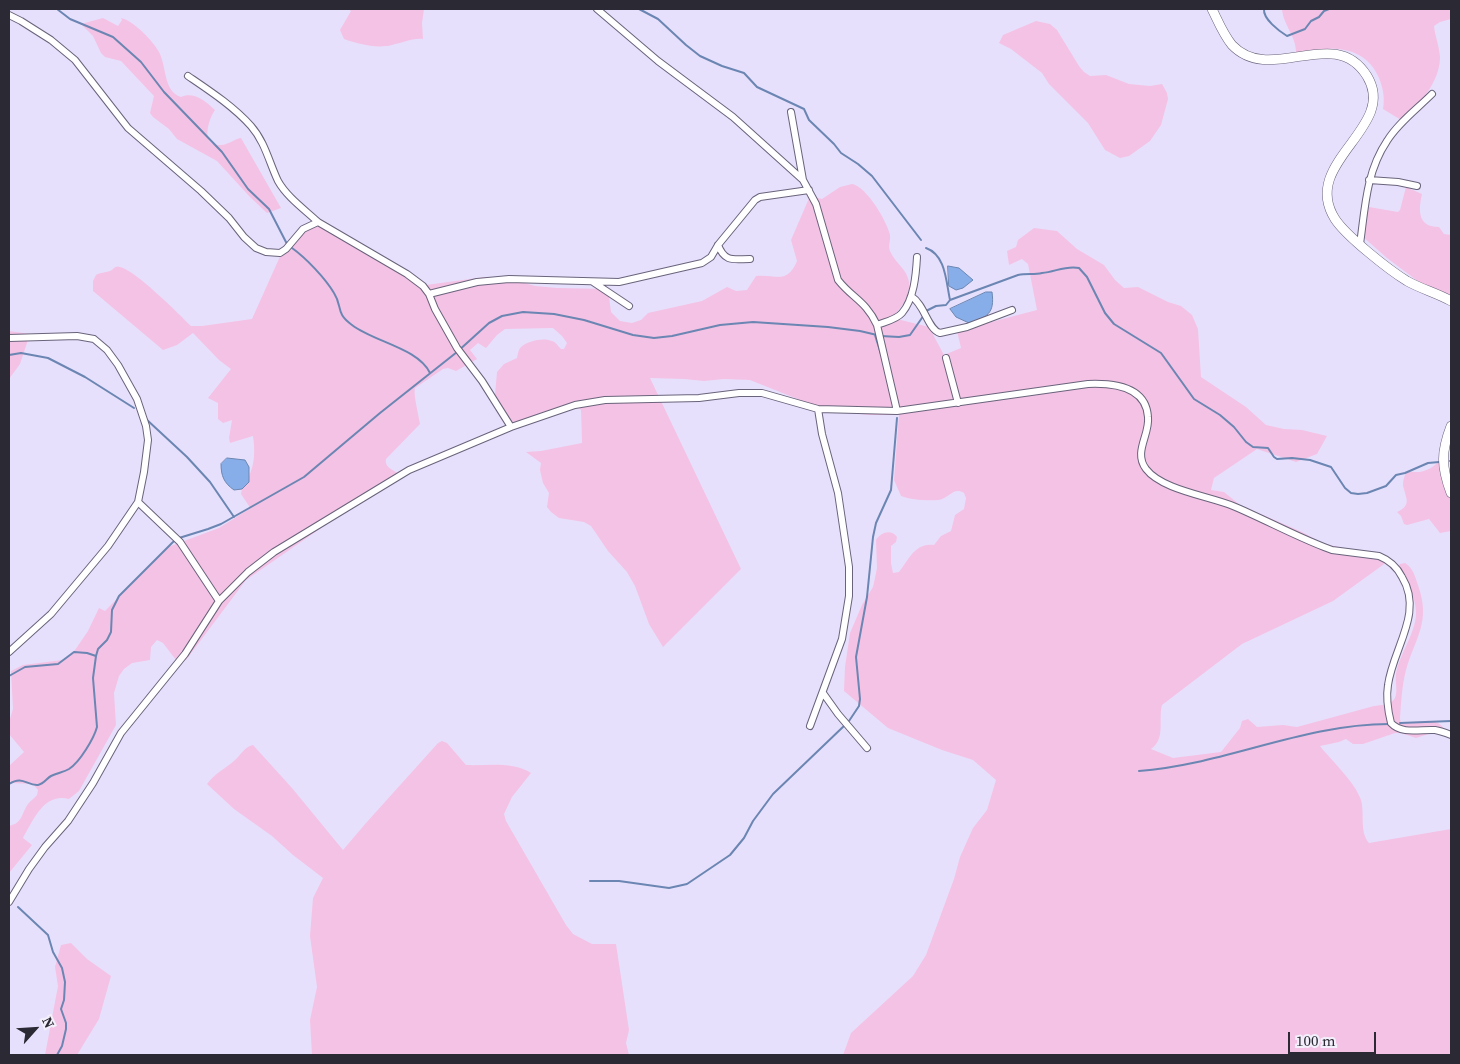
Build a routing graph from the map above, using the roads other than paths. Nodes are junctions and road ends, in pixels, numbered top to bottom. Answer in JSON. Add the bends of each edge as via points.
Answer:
{"nodes":[{"id":1,"x":598,"y":9,"type":"edge"},
{"id":2,"x":1212,"y":9,"type":"edge"},
{"id":3,"x":9,"y":15,"type":"edge"},
{"id":4,"x":188,"y":76,"type":"dead end"},
{"id":5,"x":1432,"y":94,"type":"dead end"},
{"id":6,"x":791,"y":112,"type":"dead end"},
{"id":7,"x":803,"y":180,"type":"junction"},
{"id":8,"x":1369,"y":180,"type":"junction"},
{"id":9,"x":1418,"y":186,"type":"dead end"},
{"id":10,"x":810,"y":190,"type":"junction"},
{"id":11,"x":318,"y":222,"type":"junction"},
{"id":12,"x":1360,"y":244,"type":"junction"},
{"id":13,"x":718,"y":245,"type":"junction"},
{"id":14,"x":917,"y":257,"type":"dead end"},
{"id":15,"x":750,"y":259,"type":"dead end"},
{"id":16,"x":592,"y":281,"type":"junction"},
{"id":17,"x":429,"y":294,"type":"junction"},
{"id":18,"x":911,"y":296,"type":"junction"},
{"id":19,"x":1451,"y":301,"type":"edge"},
{"id":20,"x":629,"y":306,"type":"dead end"},
{"id":21,"x":1012,"y":310,"type":"dead end"},
{"id":22,"x":878,"y":328,"type":"junction"},
{"id":23,"x":9,"y":338,"type":"edge"},
{"id":24,"x":946,"y":358,"type":"dead end"},
{"id":25,"x":958,"y":403,"type":"junction"},
{"id":26,"x":818,"y":408,"type":"junction"},
{"id":27,"x":897,"y":411,"type":"junction"},
{"id":28,"x":1451,"y":426,"type":"edge"},
{"id":29,"x":511,"y":427,"type":"junction"},
{"id":30,"x":1451,"y":493,"type":"edge"},
{"id":31,"x":138,"y":502,"type":"junction"},
{"id":32,"x":219,"y":601,"type":"junction"},
{"id":33,"x":9,"y":652,"type":"edge"},
{"id":34,"x":823,"y":693,"type":"junction"},
{"id":35,"x":810,"y":726,"type":"dead end"},
{"id":36,"x":1451,"y":735,"type":"edge"},
{"id":37,"x":867,"y":748,"type":"dead end"},
{"id":38,"x":9,"y":902,"type":"edge"}],
"edges":[{"from":1,"to":7,"type":"street","via":[[658,61],[733,117]]},
{"from":2,"to":12,"type":"main road","via":[[1223,32],[1244,54],[1269,61],[1327,52],[1352,61],[1368,78],[1373,95],[1370,112],[1338,160],[1326,194],[1335,220]]},
{"from":3,"to":11,"type":"street","via":[[52,40],[75,60],[128,128],[201,191],[256,248],[280,253],[303,229]]},
{"from":4,"to":11,"type":"street","via":[[252,126],[263,143],[279,183]]},
{"from":5,"to":8,"type":"street","via":[[1387,140]]},
{"from":6,"to":7,"type":"street"},
{"from":7,"to":10,"type":"street"},
{"from":8,"to":9,"type":"street"},
{"from":8,"to":12,"type":"street"},
{"from":10,"to":13,"type":"street","via":[[760,197]]},
{"from":10,"to":22,"type":"street","via":[[838,280],[864,304]]},
{"from":11,"to":17,"type":"street","via":[[417,280]]},
{"from":12,"to":19,"type":"main road","via":[[1406,281]]},
{"from":13,"to":15,"type":"street","via":[[721,253],[730,259]]},
{"from":13,"to":16,"type":"street","via":[[711,257],[702,263],[619,282]]},
{"from":14,"to":18,"type":"street"},
{"from":16,"to":17,"type":"street","via":[[476,282]]},
{"from":16,"to":20,"type":"street"},
{"from":17,"to":29,"type":"street","via":[[457,348]]},
{"from":18,"to":21,"type":"street","via":[[940,333],[967,327]]},
{"from":18,"to":22,"type":"street","via":[[901,314]]},
{"from":22,"to":27,"type":"street"},
{"from":23,"to":31,"type":"street","via":[[77,336],[94,339],[107,350],[137,399],[146,426],[148,440]]},
{"from":24,"to":25,"type":"street"},
{"from":25,"to":27,"type":"street"},
{"from":25,"to":36,"type":"street","via":[[1088,384],[1123,386],[1145,405],[1148,417],[1141,459],[1156,478],[1233,506],[1332,550],[1386,559],[1401,575],[1409,592],[1410,604],[1409,618],[1387,686],[1391,723],[1407,730],[1436,730]]},
{"from":26,"to":27,"type":"street"},
{"from":26,"to":29,"type":"street","via":[[762,394],[739,393],[698,398],[605,400],[575,405]]},
{"from":26,"to":34,"type":"street","via":[[838,493],[849,567],[849,596],[842,639]]},
{"from":28,"to":30,"type":"main road","via":[[1443,464]]},
{"from":29,"to":32,"type":"street","via":[[385,483],[274,552]]},
{"from":31,"to":32,"type":"street","via":[[180,542]]},
{"from":31,"to":33,"type":"street","via":[[108,546],[52,614]]},
{"from":32,"to":38,"type":"street","via":[[186,654],[121,733],[68,821],[40,854]]},
{"from":34,"to":35,"type":"street"},
{"from":34,"to":37,"type":"street"}]}
